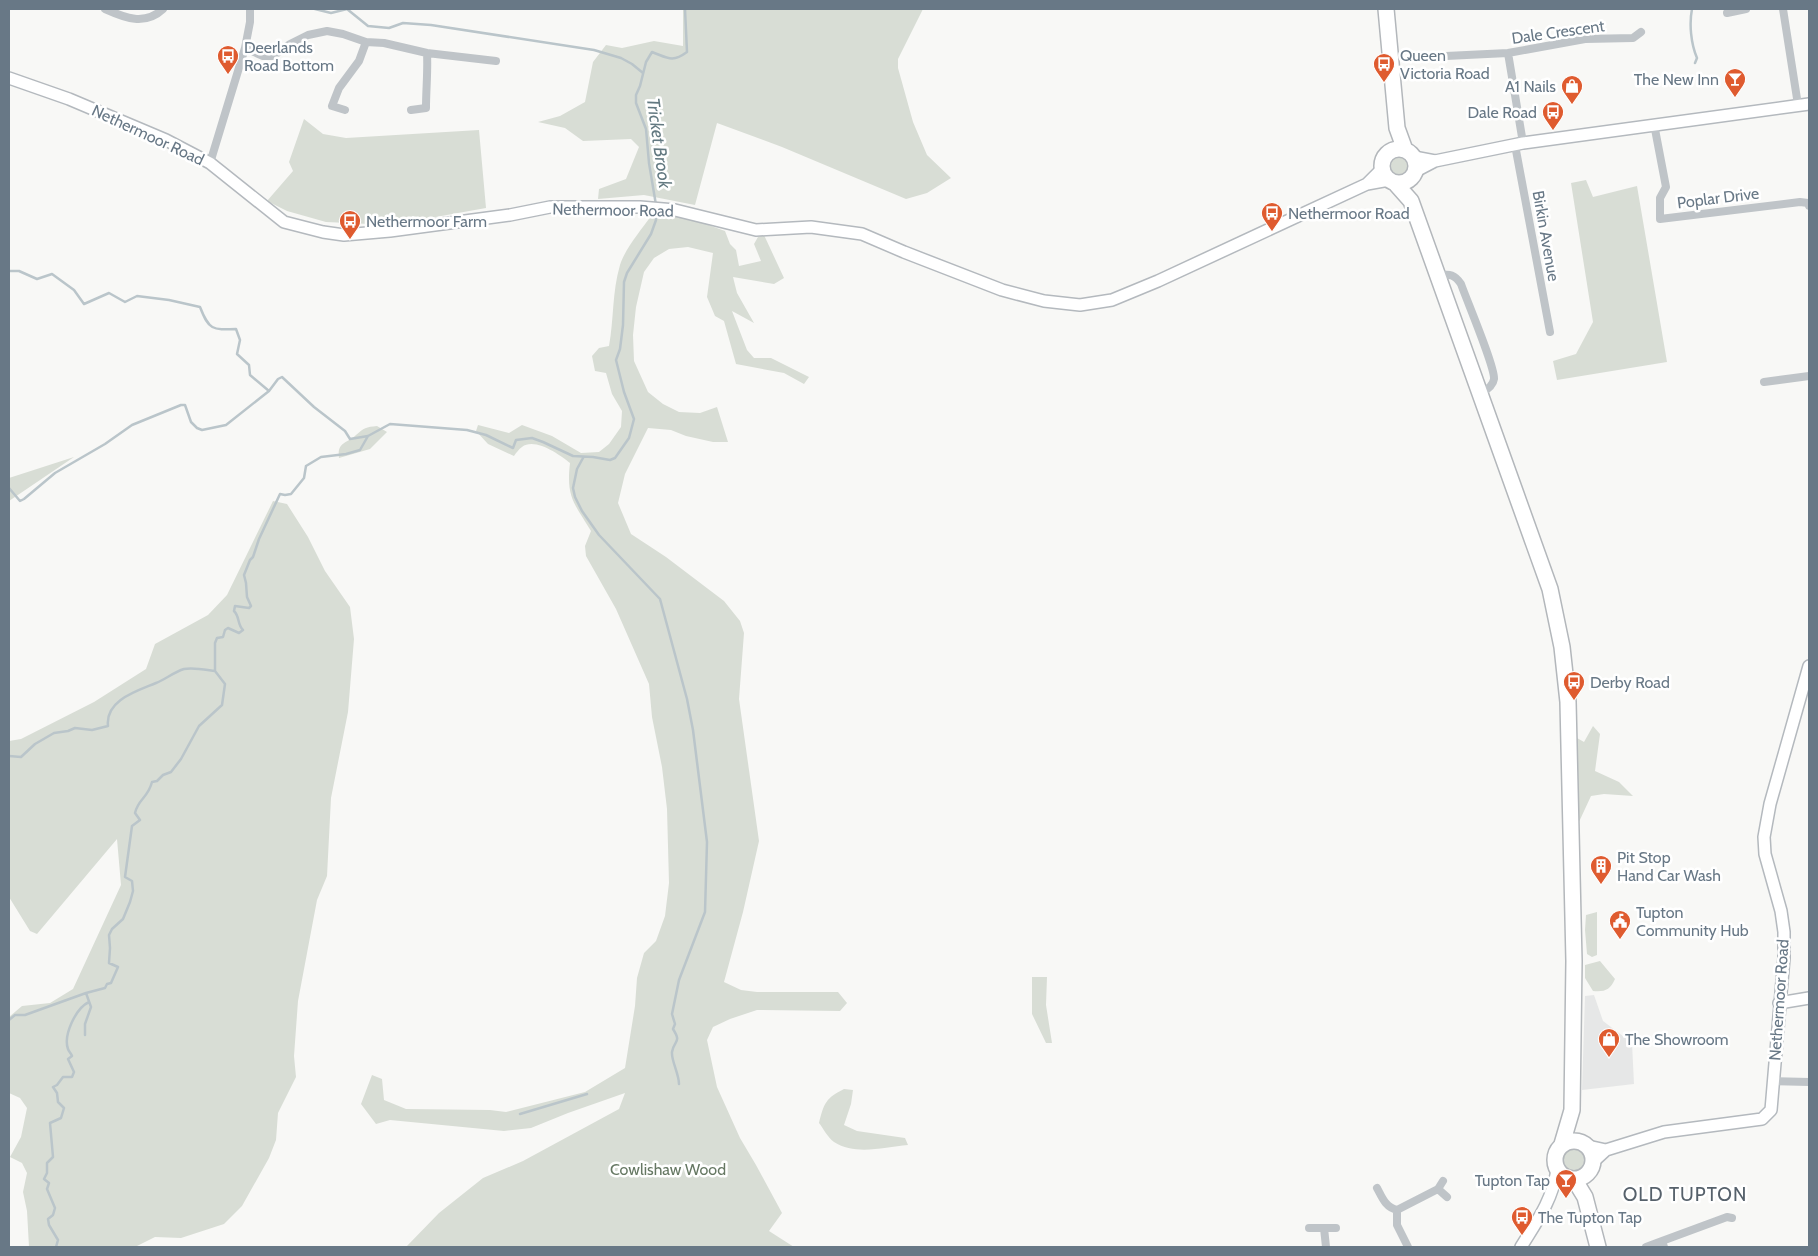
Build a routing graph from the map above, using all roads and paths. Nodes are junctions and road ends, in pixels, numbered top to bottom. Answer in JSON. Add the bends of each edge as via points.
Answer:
{"nodes":[{"id":1,"x":105,"y":9,"type":"edge"},
{"id":2,"x":163,"y":9,"type":"edge"},
{"id":3,"x":250,"y":9,"type":"edge"},
{"id":4,"x":1386,"y":9,"type":"edge"},
{"id":5,"x":1746,"y":9,"type":"edge"},
{"id":6,"x":1783,"y":9,"type":"edge"},
{"id":7,"x":1727,"y":14,"type":"dead end"},
{"id":8,"x":1641,"y":32,"type":"dead end"},
{"id":9,"x":366,"y":42,"type":"junction"},
{"id":10,"x":245,"y":48,"type":"junction"},
{"id":11,"x":427,"y":53,"type":"junction"},
{"id":12,"x":1508,"y":53,"type":"junction"},
{"id":13,"x":1446,"y":56,"type":"dead end"},
{"id":14,"x":496,"y":61,"type":"dead end"},
{"id":15,"x":9,"y":78,"type":"edge"},
{"id":16,"x":1804,"y":105,"type":"edge"},
{"id":17,"x":345,"y":110,"type":"dead end"},
{"id":18,"x":411,"y":110,"type":"dead end"},
{"id":19,"x":1654,"y":124,"type":"junction"},
{"id":20,"x":1397,"y":128,"type":"junction"},
{"id":21,"x":1519,"y":144,"type":"junction"},
{"id":22,"x":1389,"y":152,"type":"junction"},
{"id":23,"x":210,"y":163,"type":"junction"},
{"id":24,"x":1412,"y":164,"type":"junction"},
{"id":25,"x":1389,"y":177,"type":"junction"},
{"id":26,"x":1411,"y":201,"type":"junction"},
{"id":27,"x":1809,"y":206,"type":"edge"},
{"id":28,"x":1550,"y":332,"type":"dead end"},
{"id":29,"x":1809,"y":376,"type":"edge"},
{"id":30,"x":1764,"y":382,"type":"dead end"},
{"id":31,"x":1809,"y":666,"type":"edge"},
{"id":32,"x":1809,"y":998,"type":"edge"},
{"id":33,"x":1780,"y":1003,"type":"junction"},
{"id":34,"x":1773,"y":1082,"type":"junction"},
{"id":35,"x":1809,"y":1082,"type":"edge"},
{"id":36,"x":1572,"y":1110,"type":"junction"},
{"id":37,"x":1562,"y":1144,"type":"junction"},
{"id":38,"x":1585,"y":1144,"type":"junction"},
{"id":39,"x":1606,"y":1150,"type":"junction"},
{"id":40,"x":1592,"y":1166,"type":"junction"},
{"id":41,"x":1566,"y":1176,"type":"junction"},
{"id":42,"x":1444,"y":1181,"type":"dead end"},
{"id":43,"x":1376,"y":1188,"type":"dead end"},
{"id":44,"x":1438,"y":1189,"type":"junction"},
{"id":45,"x":1447,"y":1197,"type":"dead end"},
{"id":46,"x":1585,"y":1197,"type":"junction"},
{"id":47,"x":1397,"y":1210,"type":"junction"},
{"id":48,"x":1732,"y":1218,"type":"dead end"},
{"id":49,"x":1309,"y":1228,"type":"dead end"},
{"id":50,"x":1324,"y":1228,"type":"junction"},
{"id":51,"x":1336,"y":1228,"type":"dead end"},
{"id":52,"x":1663,"y":1244,"type":"edge"},
{"id":53,"x":1326,"y":1247,"type":"edge"},
{"id":54,"x":1408,"y":1247,"type":"edge"},
{"id":55,"x":1521,"y":1247,"type":"edge"},
{"id":56,"x":1598,"y":1247,"type":"edge"},
{"id":57,"x":1646,"y":1247,"type":"edge"}],
"edges":[{"from":1,"to":2,"type":"street","via":[[133,20],[156,16]]},
{"from":3,"to":10,"type":"street"},
{"from":4,"to":20,"type":"highway"},
{"from":5,"to":7,"type":"street"},
{"from":6,"to":16,"type":"street"},
{"from":8,"to":12,"type":"street","name":"Dale Crescent","via":[[1633,38],[1585,39]]},
{"from":9,"to":10,"type":"street","via":[[327,32],[308,35],[273,56],[263,56]]},
{"from":9,"to":11,"type":"street"},
{"from":9,"to":17,"type":"street","via":[[359,61],[339,88],[332,106]]},
{"from":10,"to":23,"type":"street"},
{"from":11,"to":14,"type":"street"},
{"from":11,"to":18,"type":"street","via":[[426,108]]},
{"from":12,"to":13,"type":"street","name":"Dale Crescent"},
{"from":12,"to":21,"type":"street"},
{"from":15,"to":23,"type":"street","name":"Nethermoor Road","via":[[78,102]]},
{"from":16,"to":19,"type":"street"},
{"from":19,"to":21,"type":"street"},
{"from":19,"to":27,"type":"street","name":"Poplar Drive","via":[[1666,188],[1660,198],[1660,219],[1800,202]]},
{"from":20,"to":22,"type":"highway"},
{"from":20,"to":24,"type":"highway"},
{"from":21,"to":24,"type":"street"},
{"from":21,"to":28,"type":"street","name":"Birkin Avenue"},
{"from":22,"to":24,"type":"highway","via":[[1394,149]]},
{"from":22,"to":25,"type":"highway","via":[[1382,162]]},
{"from":23,"to":25,"type":"street","name":"Nethermoor Road","via":[[284,222],[323,232],[344,235],[390,231],[550,207],[675,210],[756,230],[812,227],[862,234],[1002,290],[1044,301],[1080,305],[1112,300],[1158,281],[1367,184]]},
{"from":24,"to":25,"type":"highway","via":[[1404,182]]},
{"from":24,"to":26,"type":"highway"},
{"from":25,"to":26,"type":"highway"},
{"from":26,"to":36,"type":"highway","via":[[1550,589],[1562,647],[1568,702],[1574,908]]},
{"from":29,"to":30,"type":"street"},
{"from":31,"to":33,"type":"street","name":"Nethermoor Road","via":[[1770,804],[1764,837],[1765,854],[1784,932]]},
{"from":32,"to":33,"type":"street"},
{"from":33,"to":34,"type":"street","name":"Nethermoor Road"},
{"from":34,"to":35,"type":"street"},
{"from":34,"to":39,"type":"street","name":"Nethermoor Road","via":[[1771,1110],[1762,1119],[1672,1130]]},
{"from":36,"to":37,"type":"highway"},
{"from":36,"to":38,"type":"highway"},
{"from":37,"to":38,"type":"highway","via":[[1572,1140]]},
{"from":37,"to":41,"type":"highway","via":[[1554,1162]]},
{"from":38,"to":39,"type":"street","name":"Nethermoor Road"},
{"from":38,"to":40,"type":"highway","via":[[1591,1151]]},
{"from":39,"to":40,"type":"street","name":"Nethermoor Road"},
{"from":40,"to":41,"type":"highway","via":[[1583,1177]]},
{"from":40,"to":46,"type":"highway"},
{"from":41,"to":46,"type":"highway"},
{"from":41,"to":55,"type":"street","via":[[1554,1189]]},
{"from":42,"to":44,"type":"street"},
{"from":43,"to":47,"type":"street","via":[[1386,1204]]},
{"from":44,"to":45,"type":"street"},
{"from":44,"to":47,"type":"street"},
{"from":46,"to":56,"type":"highway"},
{"from":47,"to":54,"type":"street","via":[[1397,1225]]},
{"from":48,"to":52,"type":"street","via":[[1727,1217]]},
{"from":49,"to":50,"type":"street"},
{"from":50,"to":51,"type":"street"},
{"from":50,"to":53,"type":"street"},
{"from":52,"to":57,"type":"street"}]}
